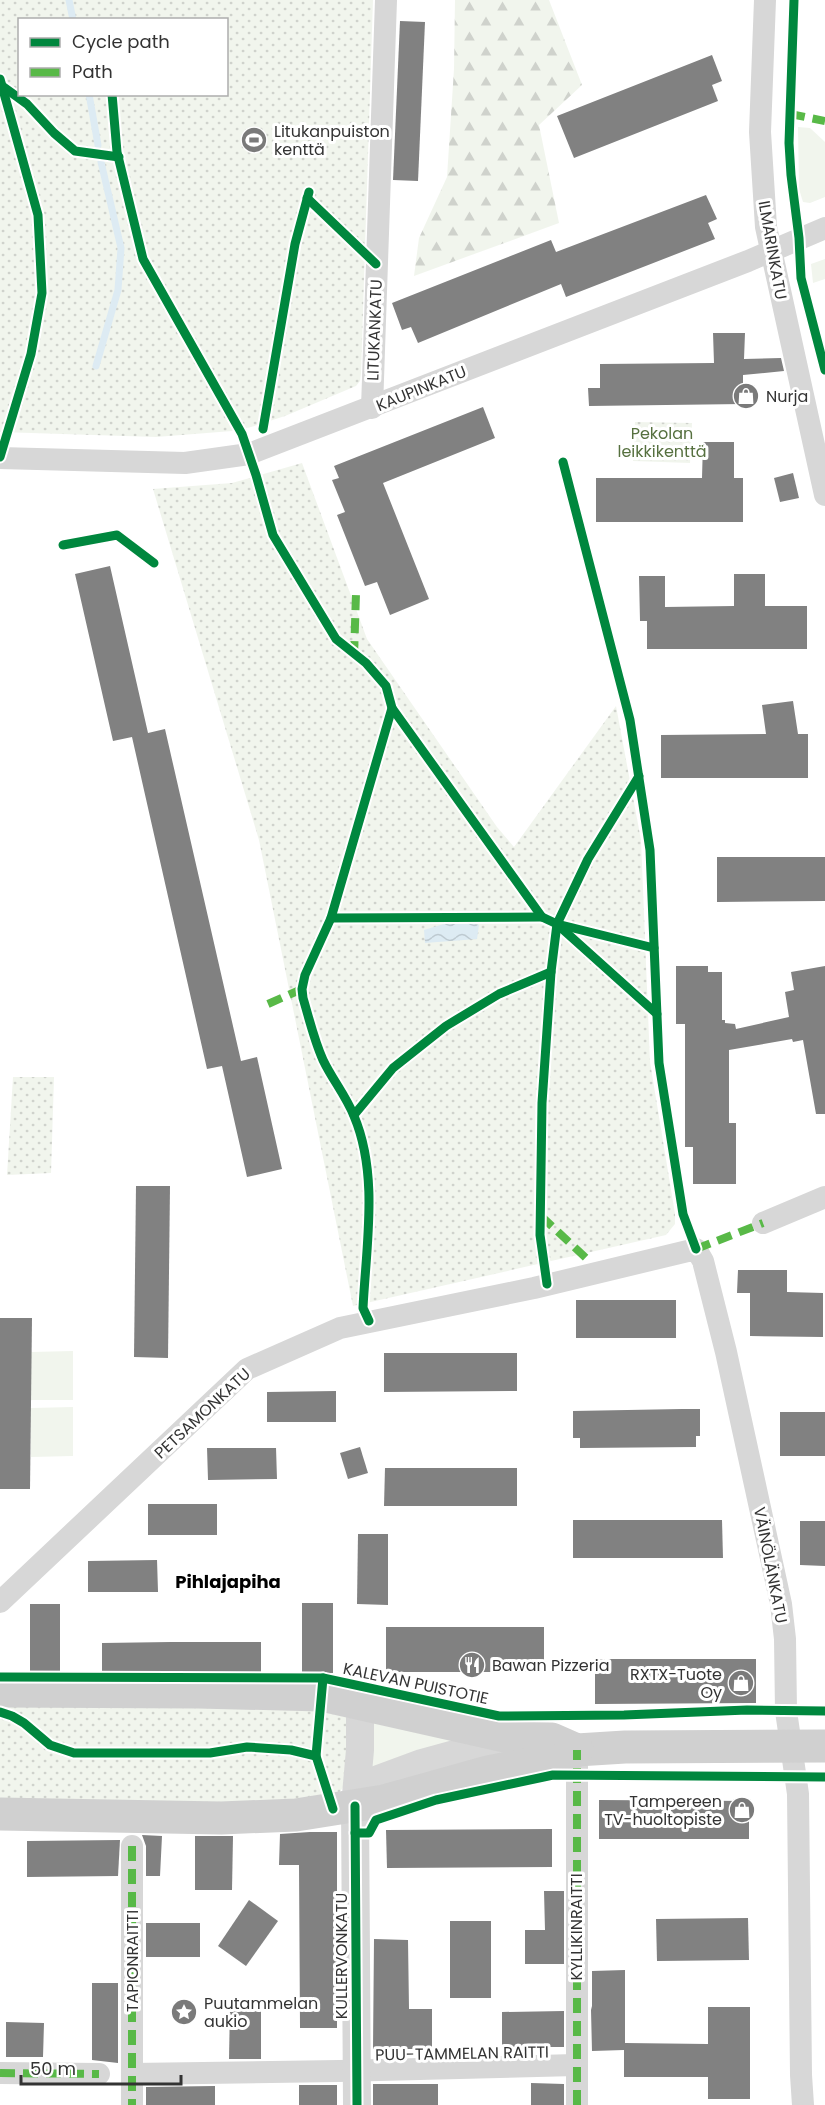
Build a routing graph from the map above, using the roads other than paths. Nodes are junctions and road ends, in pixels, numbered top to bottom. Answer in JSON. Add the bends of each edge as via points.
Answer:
{"nodes":[{"id":1,"x":386,"y":0,"type":"edge"},
{"id":2,"x":765,"y":0,"type":"edge"},
{"id":3,"x":825,"y":228,"type":"edge"},
{"id":4,"x":770,"y":252,"type":"junction"},
{"id":5,"x":372,"y":408,"type":"junction"},
{"id":6,"x":0,"y":458,"type":"edge"},
{"id":7,"x":825,"y":495,"type":"edge"},
{"id":8,"x":825,"y":1197,"type":"edge"},
{"id":9,"x":763,"y":1222,"type":"dead end"},
{"id":10,"x":696,"y":1249,"type":"joint"},
{"id":11,"x":0,"y":1602,"type":"edge"},
{"id":12,"x":0,"y":1691,"type":"edge"},
{"id":13,"x":360,"y":1703,"type":"junction"},
{"id":14,"x":513,"y":1738,"type":"junction"},
{"id":15,"x":792,"y":1745,"type":"junction"},
{"id":16,"x":825,"y":1746,"type":"edge"},
{"id":17,"x":577,"y":1750,"type":"junction"},
{"id":18,"x":355,"y":1806,"type":"junction"},
{"id":19,"x":0,"y":1814,"type":"edge"},
{"id":20,"x":132,"y":1846,"type":"dead end"},
{"id":21,"x":576,"y":2065,"type":"junction"},
{"id":22,"x":357,"y":2070,"type":"junction"},
{"id":23,"x":0,"y":2073,"type":"edge"},
{"id":24,"x":99,"y":2074,"type":"dead end"},
{"id":25,"x":132,"y":2074,"type":"junction"},
{"id":26,"x":132,"y":2105,"type":"edge"},
{"id":27,"x":357,"y":2105,"type":"edge"},
{"id":28,"x":577,"y":2105,"type":"edge"},
{"id":29,"x":803,"y":2105,"type":"edge"}],
"edges":[{"from":1,"to":5,"type":"street","name":"LITUKANKATU"},
{"from":2,"to":4,"type":"street","name":"ILMARINKATU","via":[[760,152]]},
{"from":3,"to":4,"type":"street","name":"KAUPINKATU"},
{"from":4,"to":5,"type":"street","name":"KAUPINKATU"},
{"from":4,"to":7,"type":"street","name":"ILMARINKATU"},
{"from":5,"to":6,"type":"street","name":"KAUPINKATU","via":[[249,454],[216,460],[185,463]]},
{"from":8,"to":9,"type":"street"},
{"from":10,"to":11,"type":"street","name":"PETSAMONKATU","via":[[340,1328],[247,1369]]},
{"from":10,"to":15,"type":"street","name":"VÄINÖLÄNKATU","via":[[701,1254],[726,1352],[781,1604],[786,1711]]},
{"from":12,"to":13,"type":"main road","name":"KALEVAN PUISTOTIE","via":[[321,1695]]},
{"from":13,"to":14,"type":"main road","name":"KALEVAN PUISTOTIE"},
{"from":13,"to":18,"type":"street","name":"KULLERVONKATU"},
{"from":14,"to":17,"type":"main road","name":"KALEVAN PUISTOTIE","via":[[552,1739]]},
{"from":14,"to":18,"type":"street","name":"KALEVAN PUISTOTIE","via":[[376,1780]]},
{"from":15,"to":16,"type":"main road","name":"KALEVAN PUISTOTIE"},
{"from":15,"to":17,"type":"main road","name":"KALEVAN PUISTOTIE"},
{"from":15,"to":29,"type":"street","name":"VÄINÖLÄNKATU","via":[[798,1794]]},
{"from":17,"to":18,"type":"main road","name":"KALEVAN PUISTOTIE","via":[[554,1763],[488,1772]]},
{"from":17,"to":21,"type":"street","name":"KYLLIKINRAITTI"},
{"from":18,"to":19,"type":"main road","name":"KALEVAN PUISTOTIE","via":[[243,1818]]},
{"from":18,"to":22,"type":"street","name":"KULLERVONKATU"},
{"from":20,"to":25,"type":"street","name":"TAPIONRAITTI"},
{"from":21,"to":22,"type":"street","name":"PUU-TAMMELAN RAITTI"},
{"from":21,"to":28,"type":"street","name":"KYLLIKINRAITTI"},
{"from":22,"to":25,"type":"street","name":"PUU-TAMMELAN RAITTI"},
{"from":22,"to":27,"type":"street","name":"KULLERVONKATU"},
{"from":23,"to":24,"type":"street"},
{"from":25,"to":26,"type":"street","name":"TAPIONRAITTI"}]}
